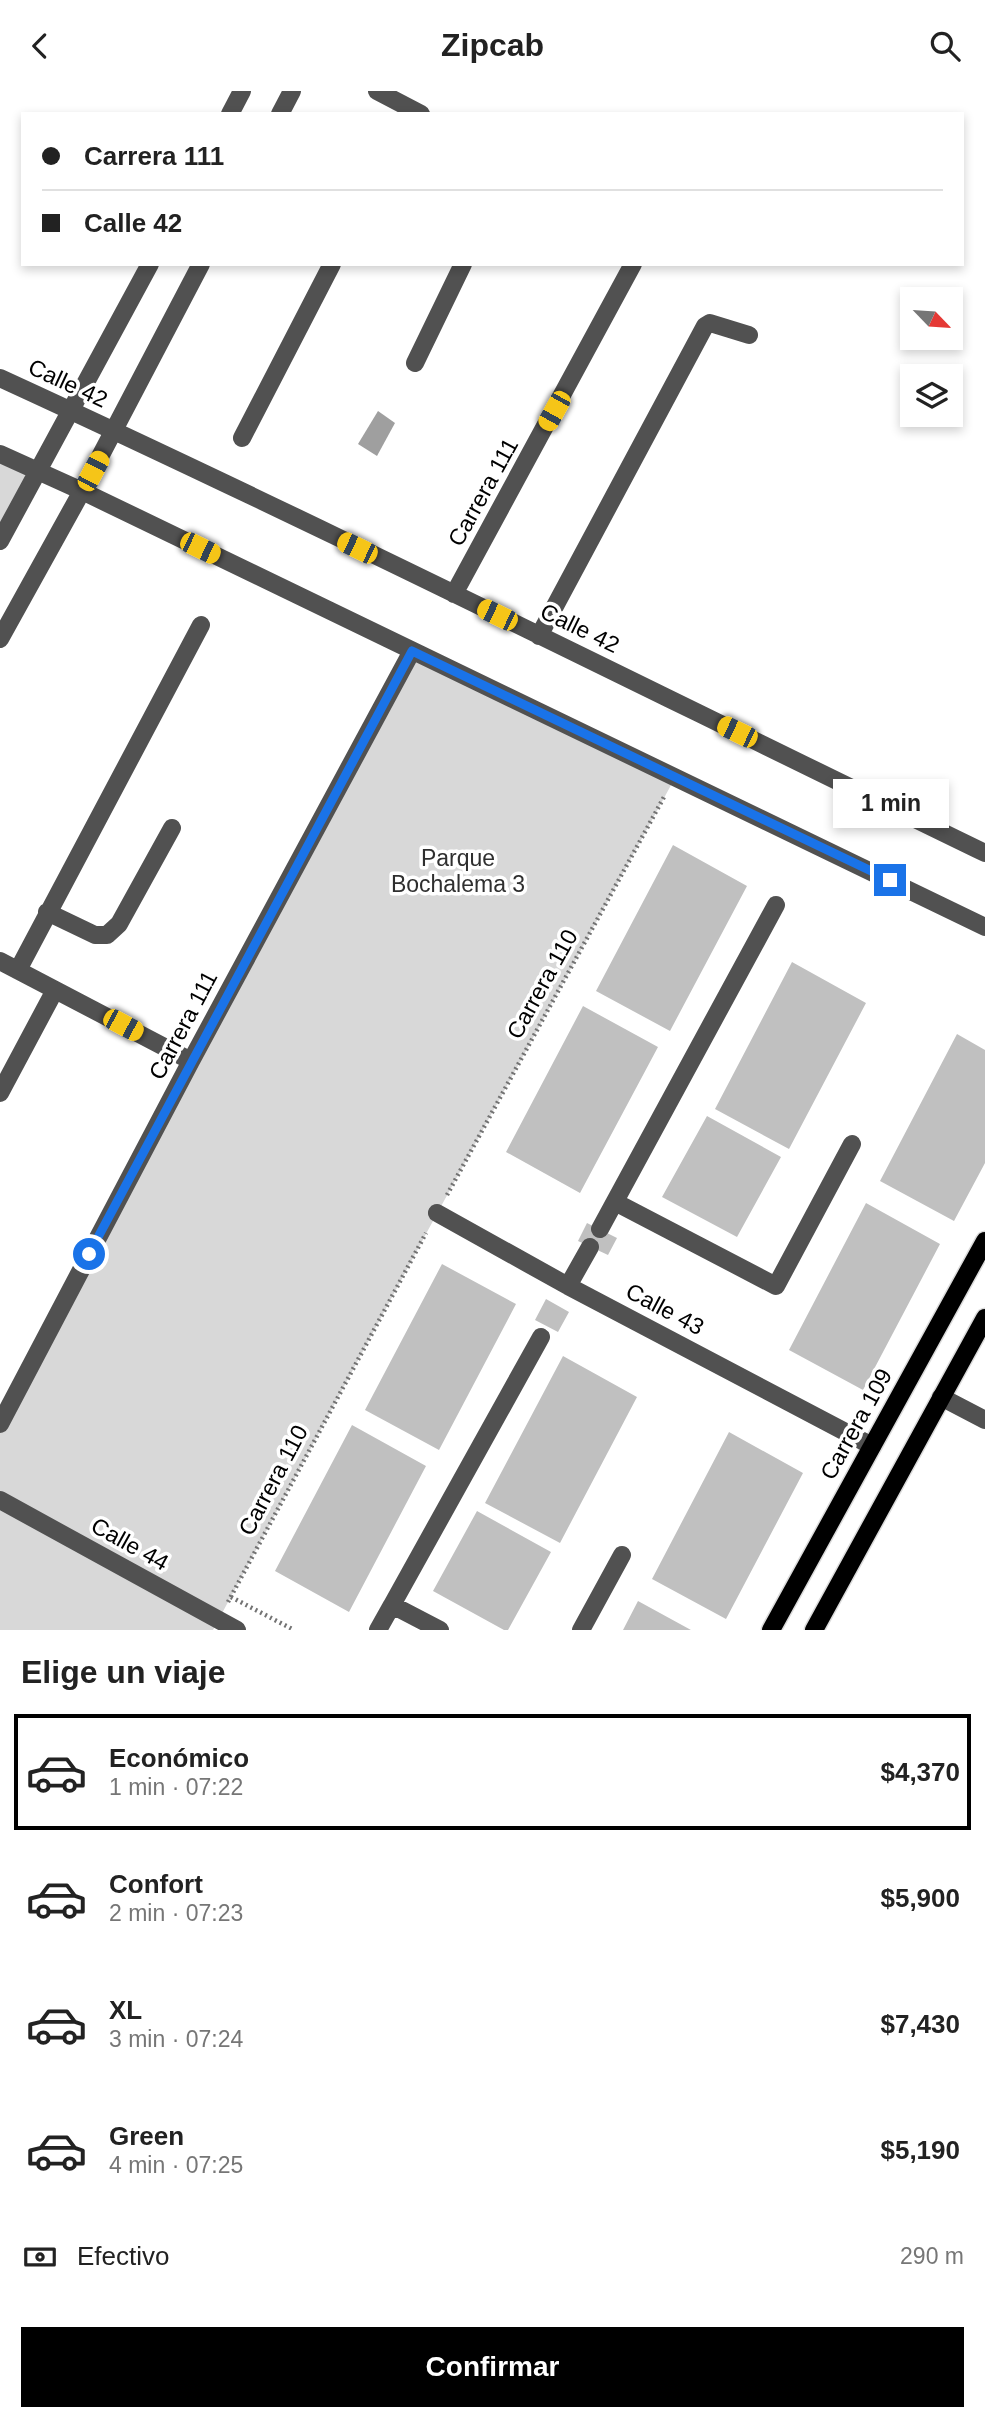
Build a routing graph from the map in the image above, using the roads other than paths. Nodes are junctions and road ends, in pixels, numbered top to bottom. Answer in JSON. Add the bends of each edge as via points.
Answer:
{"nodes":[{"id":1,"x":242,"y":91,"type":"edge"},
{"id":2,"x":292,"y":91,"type":"edge"},
{"id":3,"x":377,"y":91,"type":"edge"},
{"id":4,"x":231,"y":112,"type":"edge"},
{"id":5,"x":281,"y":112,"type":"edge"},
{"id":6,"x":415,"y":112,"type":"edge"},
{"id":7,"x":148,"y":266,"type":"edge"},
{"id":8,"x":200,"y":266,"type":"edge"},
{"id":9,"x":331,"y":266,"type":"edge"},
{"id":10,"x":463,"y":266,"type":"edge"},
{"id":11,"x":632,"y":266,"type":"edge"},
{"id":12,"x":749,"y":335,"type":"dead end"},
{"id":13,"x":415,"y":363,"type":"dead end"},
{"id":14,"x":0,"y":378,"type":"edge"},
{"id":15,"x":71,"y":411,"type":"junction"},
{"id":16,"x":114,"y":430,"type":"junction"},
{"id":17,"x":242,"y":438,"type":"dead end"},
{"id":18,"x":0,"y":454,"type":"edge"},
{"id":19,"x":38,"y":471,"type":"junction"},
{"id":20,"x":82,"y":491,"type":"junction"},
{"id":21,"x":0,"y":541,"type":"edge"},
{"id":22,"x":454,"y":594,"type":"junction"},
{"id":23,"x":201,"y":625,"type":"dead end"},
{"id":24,"x":539,"y":636,"type":"junction"},
{"id":25,"x":0,"y":639,"type":"edge"},
{"id":26,"x":412,"y":651,"type":"junction"},
{"id":27,"x":172,"y":828,"type":"dead end"},
{"id":28,"x":985,"y":853,"type":"edge"},
{"id":29,"x":776,"y":905,"type":"dead end"},
{"id":30,"x":47,"y":912,"type":"junction"},
{"id":31,"x":985,"y":927,"type":"edge"},
{"id":32,"x":5,"y":965,"type":"edge"},
{"id":33,"x":55,"y":990,"type":"junction"},
{"id":34,"x":191,"y":1061,"type":"junction"},
{"id":35,"x":0,"y":1093,"type":"edge"},
{"id":36,"x":852,"y":1144,"type":"dead end"},
{"id":37,"x":615,"y":1202,"type":"junction"},
{"id":38,"x":437,"y":1213,"type":"dead end"},
{"id":39,"x":600,"y":1229,"type":"dead end"},
{"id":40,"x":985,"y":1241,"type":"edge"},
{"id":41,"x":590,"y":1247,"type":"dead end"},
{"id":42,"x":568,"y":1286,"type":"junction"},
{"id":43,"x":985,"y":1318,"type":"edge"},
{"id":44,"x":541,"y":1337,"type":"dead end"},
{"id":45,"x":941,"y":1397,"type":"junction"},
{"id":46,"x":985,"y":1420,"type":"edge"},
{"id":47,"x":0,"y":1424,"type":"edge"},
{"id":48,"x":872,"y":1446,"type":"junction"},
{"id":49,"x":0,"y":1500,"type":"edge"},
{"id":50,"x":622,"y":1555,"type":"dead end"},
{"id":51,"x":392,"y":1605,"type":"junction"},
{"id":52,"x":237,"y":1630,"type":"edge"},
{"id":53,"x":378,"y":1630,"type":"edge"},
{"id":54,"x":440,"y":1630,"type":"edge"},
{"id":55,"x":581,"y":1630,"type":"edge"},
{"id":56,"x":771,"y":1630,"type":"edge"},
{"id":57,"x":814,"y":1630,"type":"edge"}],
"edges":[{"from":1,"to":4,"type":"street"},
{"from":2,"to":5,"type":"street"},
{"from":3,"to":6,"type":"street"},
{"from":7,"to":15,"type":"street"},
{"from":8,"to":16,"type":"street"},
{"from":9,"to":17,"type":"street"},
{"from":10,"to":13,"type":"street"},
{"from":11,"to":22,"type":"street","name":"Carrera 111"},
{"from":12,"to":24,"type":"street","via":[[710,323],[705,326]]},
{"from":14,"to":15,"type":"street","name":"Calle 42"},
{"from":15,"to":16,"type":"street","name":"Calle 42"},
{"from":15,"to":19,"type":"street"},
{"from":16,"to":20,"type":"street"},
{"from":16,"to":22,"type":"street","name":"Calle 42"},
{"from":18,"to":19,"type":"street"},
{"from":19,"to":20,"type":"street"},
{"from":19,"to":21,"type":"street"},
{"from":20,"to":25,"type":"street"},
{"from":20,"to":26,"type":"street"},
{"from":22,"to":24,"type":"street","name":"Calle 42"},
{"from":23,"to":30,"type":"street"},
{"from":24,"to":28,"type":"street","name":"Calle 42"},
{"from":26,"to":31,"type":"street"},
{"from":26,"to":34,"type":"street","name":"Carrera 111"},
{"from":27,"to":30,"type":"street","via":[[119,924],[107,935],[95,935]]},
{"from":29,"to":37,"type":"street"},
{"from":30,"to":32,"type":"street"},
{"from":32,"to":33,"type":"street"},
{"from":33,"to":34,"type":"street"},
{"from":33,"to":35,"type":"street"},
{"from":34,"to":47,"type":"street","name":"Carrera 111"},
{"from":36,"to":37,"type":"street","via":[[776,1286]]},
{"from":37,"to":39,"type":"street"},
{"from":38,"to":42,"type":"street","name":"Calle 43"},
{"from":40,"to":48,"type":"main road","name":"Carrera 109"},
{"from":41,"to":42,"type":"street"},
{"from":42,"to":48,"type":"street","name":"Calle 43"},
{"from":43,"to":45,"type":"main road"},
{"from":44,"to":51,"type":"street"},
{"from":45,"to":46,"type":"street"},
{"from":45,"to":57,"type":"main road"},
{"from":48,"to":56,"type":"main road","name":"Carrera 109"},
{"from":49,"to":52,"type":"street","name":"Calle 44"},
{"from":50,"to":55,"type":"street"},
{"from":51,"to":53,"type":"street"},
{"from":51,"to":54,"type":"street"}]}
